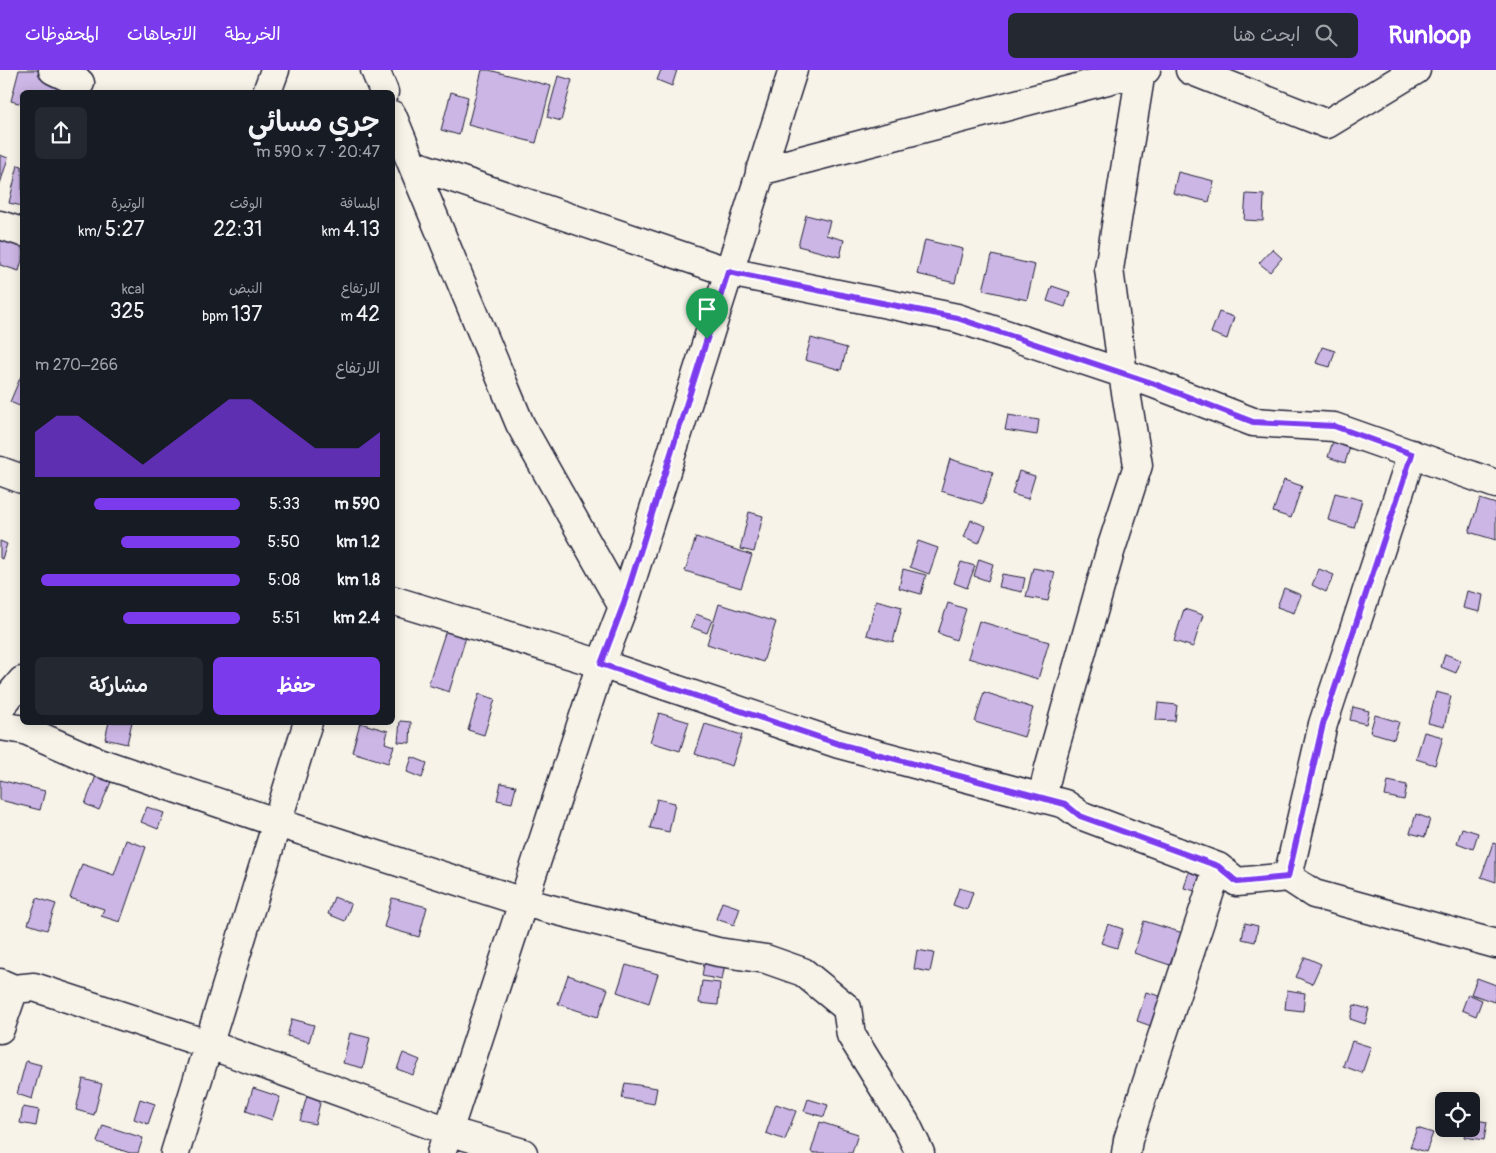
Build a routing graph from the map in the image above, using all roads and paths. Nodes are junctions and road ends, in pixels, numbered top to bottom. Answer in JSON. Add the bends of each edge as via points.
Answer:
{"nodes":[{"id":1,"x":53,"y":70,"type":"edge"},
{"id":2,"x":275,"y":70,"type":"edge"},
{"id":3,"x":375,"y":70,"type":"edge"},
{"id":4,"x":793,"y":70,"type":"edge"},
{"id":5,"x":1143,"y":70,"type":"edge"},
{"id":6,"x":1190,"y":70,"type":"edge"},
{"id":7,"x":1416,"y":70,"type":"edge"},
{"id":8,"x":80,"y":83,"type":"dead end"},
{"id":9,"x":268,"y":90,"type":"edge"},
{"id":10,"x":383,"y":90,"type":"edge"},
{"id":11,"x":395,"y":122,"type":"edge"},
{"id":12,"x":412,"y":164,"type":"junction"},
{"id":13,"x":760,"y":171,"type":"junction"},
{"id":14,"x":0,"y":225,"type":"edge"},
{"id":15,"x":20,"y":231,"type":"edge"},
{"id":16,"x":728,"y":272,"type":"junction"},
{"id":17,"x":1123,"y":374,"type":"junction"},
{"id":18,"x":1412,"y":454,"type":"junction"},
{"id":19,"x":0,"y":472,"type":"edge"},
{"id":20,"x":20,"y":478,"type":"edge"},
{"id":21,"x":1496,"y":484,"type":"edge"},
{"id":22,"x":395,"y":601,"type":"edge"},
{"id":23,"x":623,"y":606,"type":"junction"},
{"id":24,"x":601,"y":664,"type":"junction"},
{"id":25,"x":20,"y":683,"type":"edge"},
{"id":26,"x":0,"y":707,"type":"edge"},
{"id":27,"x":307,"y":725,"type":"edge"},
{"id":28,"x":0,"y":726,"type":"edge"},
{"id":29,"x":1042,"y":798,"type":"junction"},
{"id":30,"x":278,"y":824,"type":"junction"},
{"id":31,"x":1218,"y":866,"type":"junction"},
{"id":32,"x":1288,"y":877,"type":"junction"},
{"id":33,"x":524,"y":902,"type":"junction"},
{"id":34,"x":1496,"y":944,"type":"edge"},
{"id":35,"x":7,"y":986,"type":"edge"},
{"id":36,"x":0,"y":1029,"type":"edge"},
{"id":37,"x":210,"y":1045,"type":"junction"},
{"id":38,"x":445,"y":1142,"type":"edge"},
{"id":39,"x":175,"y":1153,"type":"edge"},
{"id":40,"x":523,"y":1153,"type":"edge"},
{"id":41,"x":920,"y":1153,"type":"edge"},
{"id":42,"x":1126,"y":1153,"type":"edge"}],
"edges":[{"from":1,"to":8,"type":"street"},
{"from":2,"to":9,"type":"street"},
{"from":3,"to":10,"type":"street"},
{"from":4,"to":13,"type":"street"},
{"from":5,"to":13,"type":"street"},
{"from":5,"to":17,"type":"street","via":[[1109,269]]},
{"from":6,"to":7,"type":"street","via":[[1327,124]]},
{"from":11,"to":12,"type":"street"},
{"from":12,"to":16,"type":"street"},
{"from":12,"to":23,"type":"street","via":[[520,424]]},
{"from":13,"to":16,"type":"street"},
{"from":14,"to":15,"type":"street"},
{"from":16,"to":17,"type":"street","via":[[957,318]]},
{"from":16,"to":23,"type":"street"},
{"from":17,"to":18,"type":"street","via":[[1253,422],[1334,426]]},
{"from":17,"to":29,"type":"street","via":[[1138,465],[1110,552]]},
{"from":18,"to":21,"type":"street"},
{"from":18,"to":32,"type":"street","via":[[1323,724]]},
{"from":19,"to":20,"type":"street"},
{"from":22,"to":24,"type":"street"},
{"from":23,"to":24,"type":"street"},
{"from":24,"to":29,"type":"street","via":[[839,744]]},
{"from":24,"to":33,"type":"street"},
{"from":25,"to":26,"type":"street"},
{"from":27,"to":30,"type":"street"},
{"from":28,"to":30,"type":"street","via":[[25,730],[98,762]]},
{"from":29,"to":31,"type":"street","via":[[1065,804],[1080,816]]},
{"from":30,"to":33,"type":"street"},
{"from":30,"to":37,"type":"street"},
{"from":31,"to":32,"type":"street","via":[[1237,882]]},
{"from":31,"to":42,"type":"street"},
{"from":32,"to":34,"type":"street","via":[[1314,894]]},
{"from":33,"to":38,"type":"street"},
{"from":33,"to":41,"type":"street","via":[[718,952],[766,959],[803,972],[847,1008],[851,1035],[906,1124]]},
{"from":35,"to":36,"type":"street"},
{"from":35,"to":37,"type":"street","via":[[34,987]]},
{"from":37,"to":38,"type":"street"},
{"from":37,"to":39,"type":"street"},
{"from":38,"to":40,"type":"street"}]}
